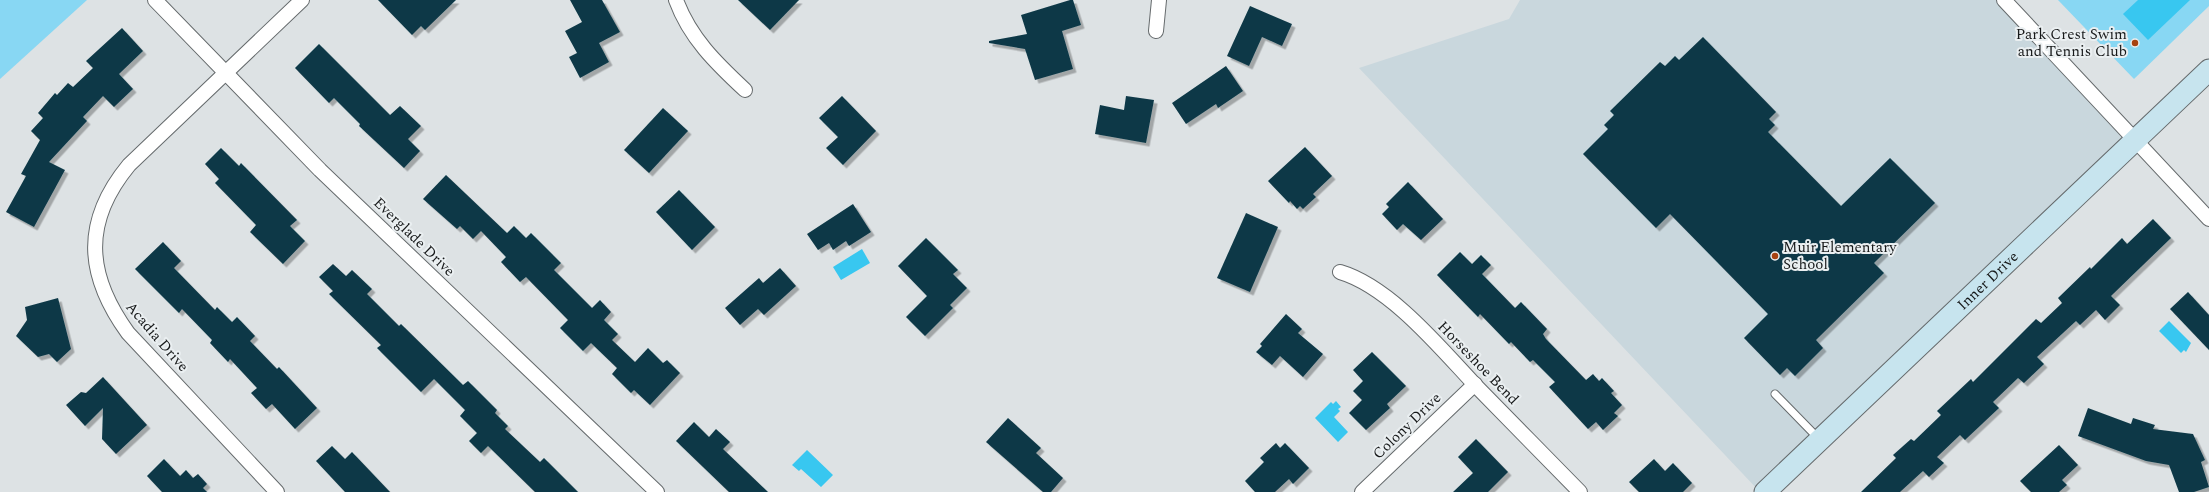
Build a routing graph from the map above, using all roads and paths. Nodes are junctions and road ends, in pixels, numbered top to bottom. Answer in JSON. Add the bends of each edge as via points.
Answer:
{"nodes":[{"id":1,"x":155,"y":0,"type":"edge"},
{"id":2,"x":302,"y":0,"type":"edge"},
{"id":3,"x":676,"y":0,"type":"edge"},
{"id":4,"x":1159,"y":0,"type":"edge"},
{"id":5,"x":2004,"y":0,"type":"edge"},
{"id":6,"x":1156,"y":31,"type":"dead end"},
{"id":7,"x":2209,"y":70,"type":"edge"},
{"id":8,"x":224,"y":73,"type":"junction"},
{"id":9,"x":745,"y":90,"type":"dead end"},
{"id":10,"x":2136,"y":141,"type":"junction"},
{"id":11,"x":2209,"y":219,"type":"edge"},
{"id":12,"x":1340,"y":272,"type":"dead end"},
{"id":13,"x":1475,"y":384,"type":"junction"},
{"id":14,"x":1775,"y":394,"type":"dead end"},
{"id":15,"x":1820,"y":440,"type":"junction"},
{"id":16,"x":277,"y":492,"type":"edge"},
{"id":17,"x":657,"y":492,"type":"edge"},
{"id":18,"x":1362,"y":492,"type":"edge"},
{"id":19,"x":1580,"y":492,"type":"edge"},
{"id":20,"x":1766,"y":492,"type":"edge"}],
"edges":[{"from":1,"to":8,"type":"street","name":"Everglade Drive"},
{"from":2,"to":8,"type":"street","name":"Acadia Drive"},
{"from":3,"to":9,"type":"street","via":[[684,21],[702,47]]},
{"from":4,"to":6,"type":"street"},
{"from":5,"to":10,"type":"street"},
{"from":7,"to":10,"type":"street","name":"Inner Drive"},
{"from":8,"to":16,"type":"street","name":"Acadia Drive","via":[[129,165],[116,181],[105,200],[96,230],[96,269],[112,311],[128,333]]},
{"from":8,"to":17,"type":"street","name":"Everglade Drive","via":[[320,170]]},
{"from":10,"to":11,"type":"street"},
{"from":10,"to":15,"type":"street","name":"Inner Drive"},
{"from":12,"to":13,"type":"street","name":"Horseshoe Bend","via":[[1377,290]]},
{"from":13,"to":18,"type":"street","name":"Colony Drive"},
{"from":13,"to":19,"type":"street","name":"Horseshoe Bend"},
{"from":14,"to":15,"type":"lane"},
{"from":15,"to":20,"type":"street","name":"Inner Drive"}]}
